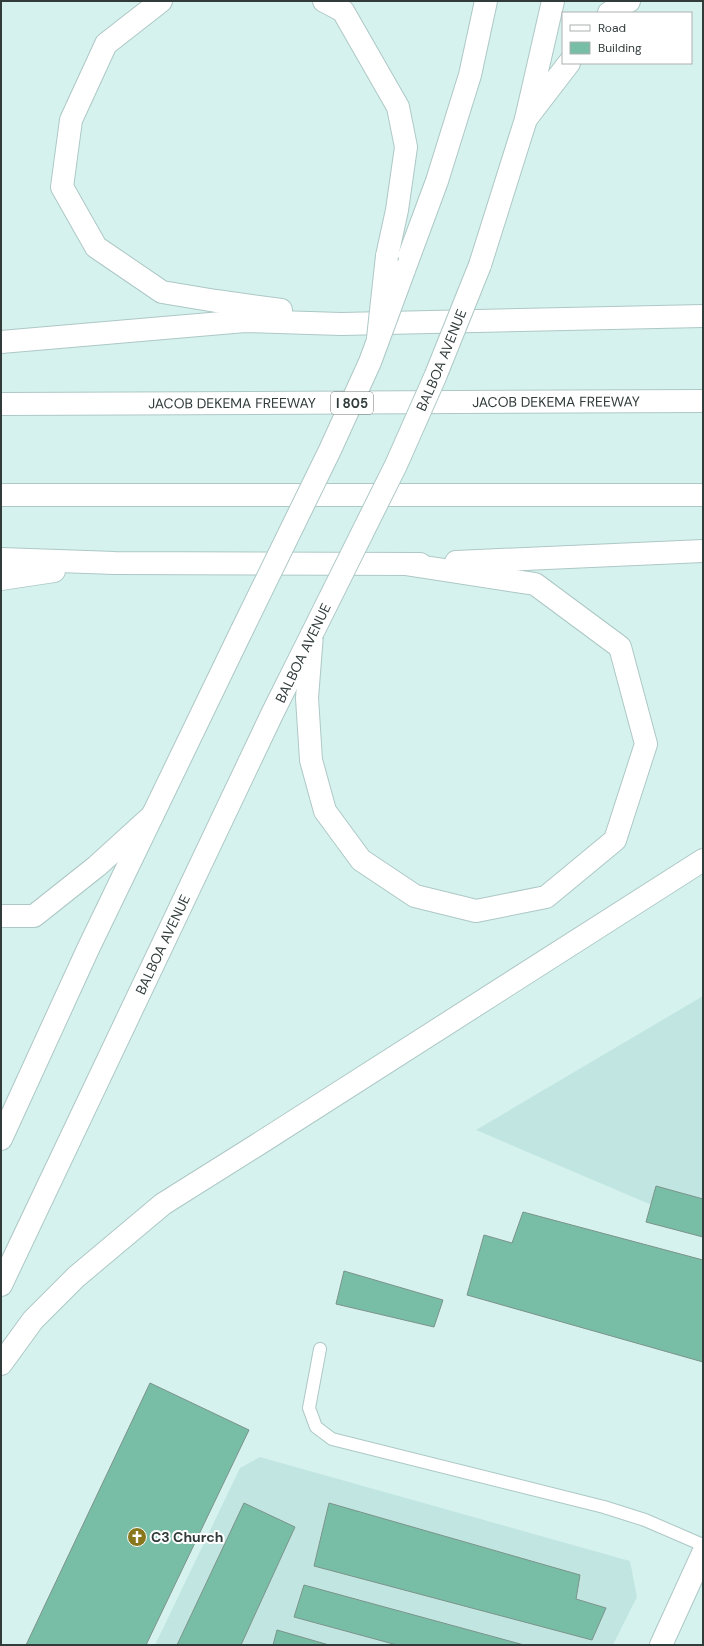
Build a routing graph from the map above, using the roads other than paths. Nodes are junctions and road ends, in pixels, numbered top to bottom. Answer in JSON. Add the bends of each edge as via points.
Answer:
{"nodes":[{"id":1,"x":161,"y":1,"type":"edge"},
{"id":2,"x":324,"y":1,"type":"edge"},
{"id":3,"x":486,"y":1,"type":"edge"},
{"id":4,"x":553,"y":1,"type":"edge"},
{"id":5,"x":629,"y":1,"type":"edge"},
{"id":6,"x":611,"y":12,"type":"edge"},
{"id":7,"x":568,"y":64,"type":"edge"},
{"id":8,"x":526,"y":119,"type":"junction"},
{"id":9,"x":703,"y":305,"type":"edge"},
{"id":10,"x":663,"y":316,"type":"junction"},
{"id":11,"x":703,"y":316,"type":"edge"},
{"id":12,"x":341,"y":324,"type":"junction"},
{"id":13,"x":378,"y":338,"type":"junction"},
{"id":14,"x":1,"y":342,"type":"edge"},
{"id":15,"x":703,"y":401,"type":"edge"},
{"id":16,"x":1,"y":404,"type":"edge"},
{"id":17,"x":1,"y":495,"type":"edge"},
{"id":18,"x":703,"y":495,"type":"edge"},
{"id":19,"x":703,"y":551,"type":"edge"},
{"id":20,"x":1,"y":559,"type":"edge"},
{"id":21,"x":115,"y":563,"type":"junction"},
{"id":22,"x":405,"y":564,"type":"junction"},
{"id":23,"x":1,"y":579,"type":"edge"},
{"id":24,"x":312,"y":634,"type":"junction"},
{"id":25,"x":152,"y":816,"type":"junction"},
{"id":26,"x":703,"y":860,"type":"edge"},
{"id":27,"x":1,"y":916,"type":"edge"},
{"id":28,"x":1,"y":1139,"type":"edge"},
{"id":29,"x":1,"y":1285,"type":"edge"},
{"id":30,"x":320,"y":1349,"type":"dead end"},
{"id":31,"x":1,"y":1364,"type":"edge"},
{"id":32,"x":703,"y":1545,"type":"edge"},
{"id":33,"x":703,"y":1553,"type":"edge"},
{"id":34,"x":661,"y":1645,"type":"edge"}],
"edges":[{"from":1,"to":12,"type":"main road","via":[[106,44],[71,120],[62,187],[96,247],[162,292],[276,308]]},
{"from":2,"to":13,"type":"main road","bridge":true,"via":[[343,11],[398,107],[406,147],[387,256]]},
{"from":3,"to":13,"type":"main road","bridge":true,"via":[[470,75],[437,181]]},
{"from":4,"to":8,"type":"main road","name":"BALBOA AVENUE"},
{"from":5,"to":6,"type":"main road"},
{"from":7,"to":8,"type":"main road"},
{"from":8,"to":24,"type":"main road","name":"BALBOA AVENUE","bridge":true,"via":[[480,265],[435,377],[399,458]]},
{"from":9,"to":10,"type":"main road"},
{"from":10,"to":11,"type":"main road"},
{"from":10,"to":12,"type":"main road"},
{"from":12,"to":14,"type":"main road","via":[[245,321]]},
{"from":13,"to":25,"type":"main road","bridge":true,"via":[[370,362],[330,450]]},
{"from":15,"to":16,"type":"main road","name":"JACOB DEKEMA FREEWAY","number":"I 805"},
{"from":17,"to":18,"type":"main road"},
{"from":19,"to":22,"type":"main road"},
{"from":20,"to":21,"type":"main road"},
{"from":21,"to":22,"type":"main road"},
{"from":21,"to":23,"type":"main road"},
{"from":22,"to":24,"type":"main road","via":[[535,584],[620,647],[646,744],[615,840],[546,897],[476,911],[415,896],[361,860],[325,811],[311,760],[307,698]]},
{"from":24,"to":29,"type":"main road","name":"BALBOA AVENUE"},
{"from":25,"to":27,"type":"main road","via":[[97,866],[34,916]]},
{"from":25,"to":28,"type":"main road"},
{"from":26,"to":31,"type":"main road","via":[[163,1204],[76,1277],[33,1320]]},
{"from":30,"to":32,"type":"lane","via":[[309,1408],[316,1428],[332,1439],[604,1507],[645,1520]]},
{"from":33,"to":34,"type":"main road"}]}
